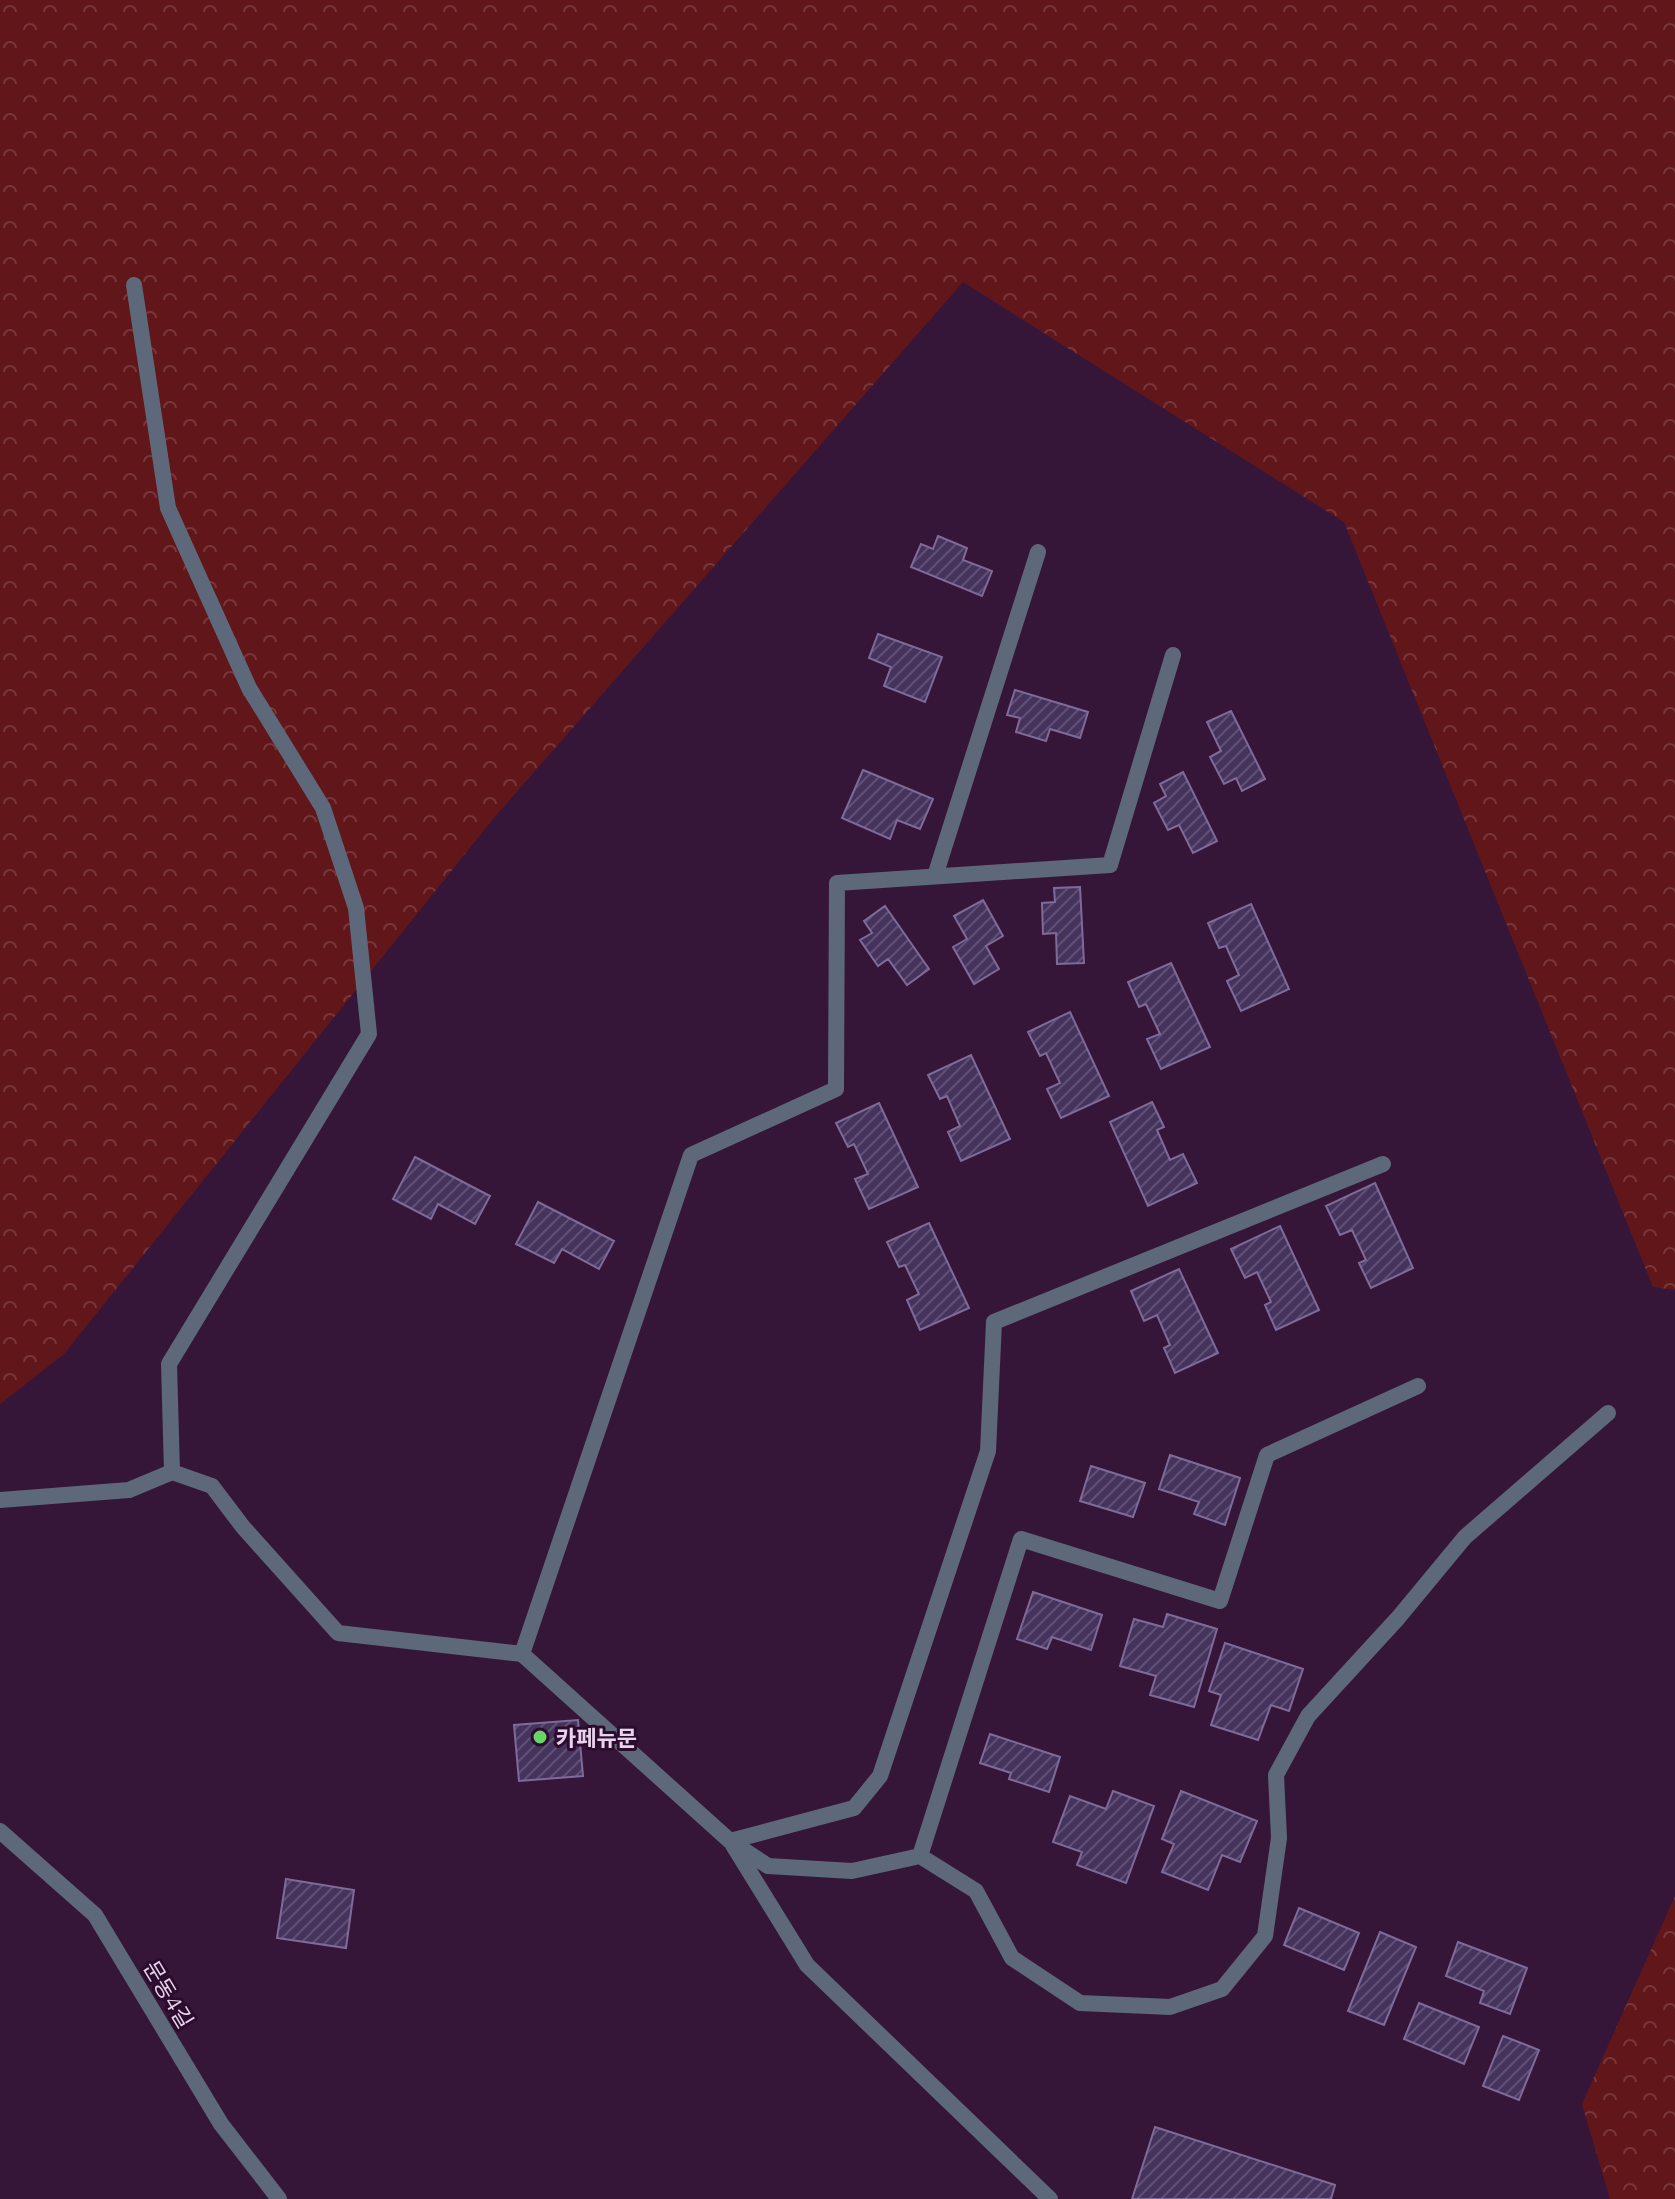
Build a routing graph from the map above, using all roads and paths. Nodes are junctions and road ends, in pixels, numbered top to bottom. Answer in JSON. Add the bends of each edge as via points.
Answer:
{"nodes":[{"id":1,"x":134,"y":285,"type":"dead end"},
{"id":2,"x":1038,"y":552,"type":"dead end"},
{"id":3,"x":1173,"y":655,"type":"dead end"},
{"id":4,"x":935,"y":876,"type":"junction"},
{"id":5,"x":1383,"y":1164,"type":"dead end"},
{"id":6,"x":1418,"y":1386,"type":"dead end"},
{"id":7,"x":1608,"y":1413,"type":"dead end"},
{"id":8,"x":172,"y":1472,"type":"junction"},
{"id":9,"x":0,"y":1500,"type":"edge"},
{"id":10,"x":522,"y":1654,"type":"junction"},
{"id":11,"x":0,"y":1831,"type":"edge"},
{"id":12,"x":730,"y":1841,"type":"junction"},
{"id":13,"x":920,"y":1856,"type":"junction"},
{"id":14,"x":279,"y":2199,"type":"edge"},
{"id":15,"x":1050,"y":2199,"type":"edge"}],
"edges":[{"from":1,"to":8,"type":"street","via":[[168,508],[249,688],[323,808],[356,908],[369,1034],[169,1364]]},
{"from":2,"to":4,"type":"street"},
{"from":3,"to":4,"type":"street","via":[[1110,865]]},
{"from":4,"to":10,"type":"street","via":[[837,883],[836,1089],[691,1155]]},
{"from":5,"to":12,"type":"street","via":[[994,1322],[988,1451],[880,1776],[854,1808]]},
{"from":6,"to":13,"type":"street","via":[[1267,1455],[1220,1601],[1021,1539]]},
{"from":7,"to":13,"type":"street","via":[[1465,1537],[1308,1716],[1276,1775],[1279,1838],[1265,1936],[1222,1989],[1170,2007],[1080,2003],[1012,1958],[976,1891]]},
{"from":8,"to":9,"type":"street","via":[[129,1490]]},
{"from":8,"to":10,"type":"street","via":[[212,1486],[338,1633]]},
{"from":10,"to":12,"type":"street"},
{"from":11,"to":14,"type":"street","name":"문동4길","via":[[95,1915],[221,2124]]},
{"from":12,"to":13,"type":"street","via":[[768,1866],[852,1871]]},
{"from":12,"to":15,"type":"street","via":[[807,1965]]}]}
